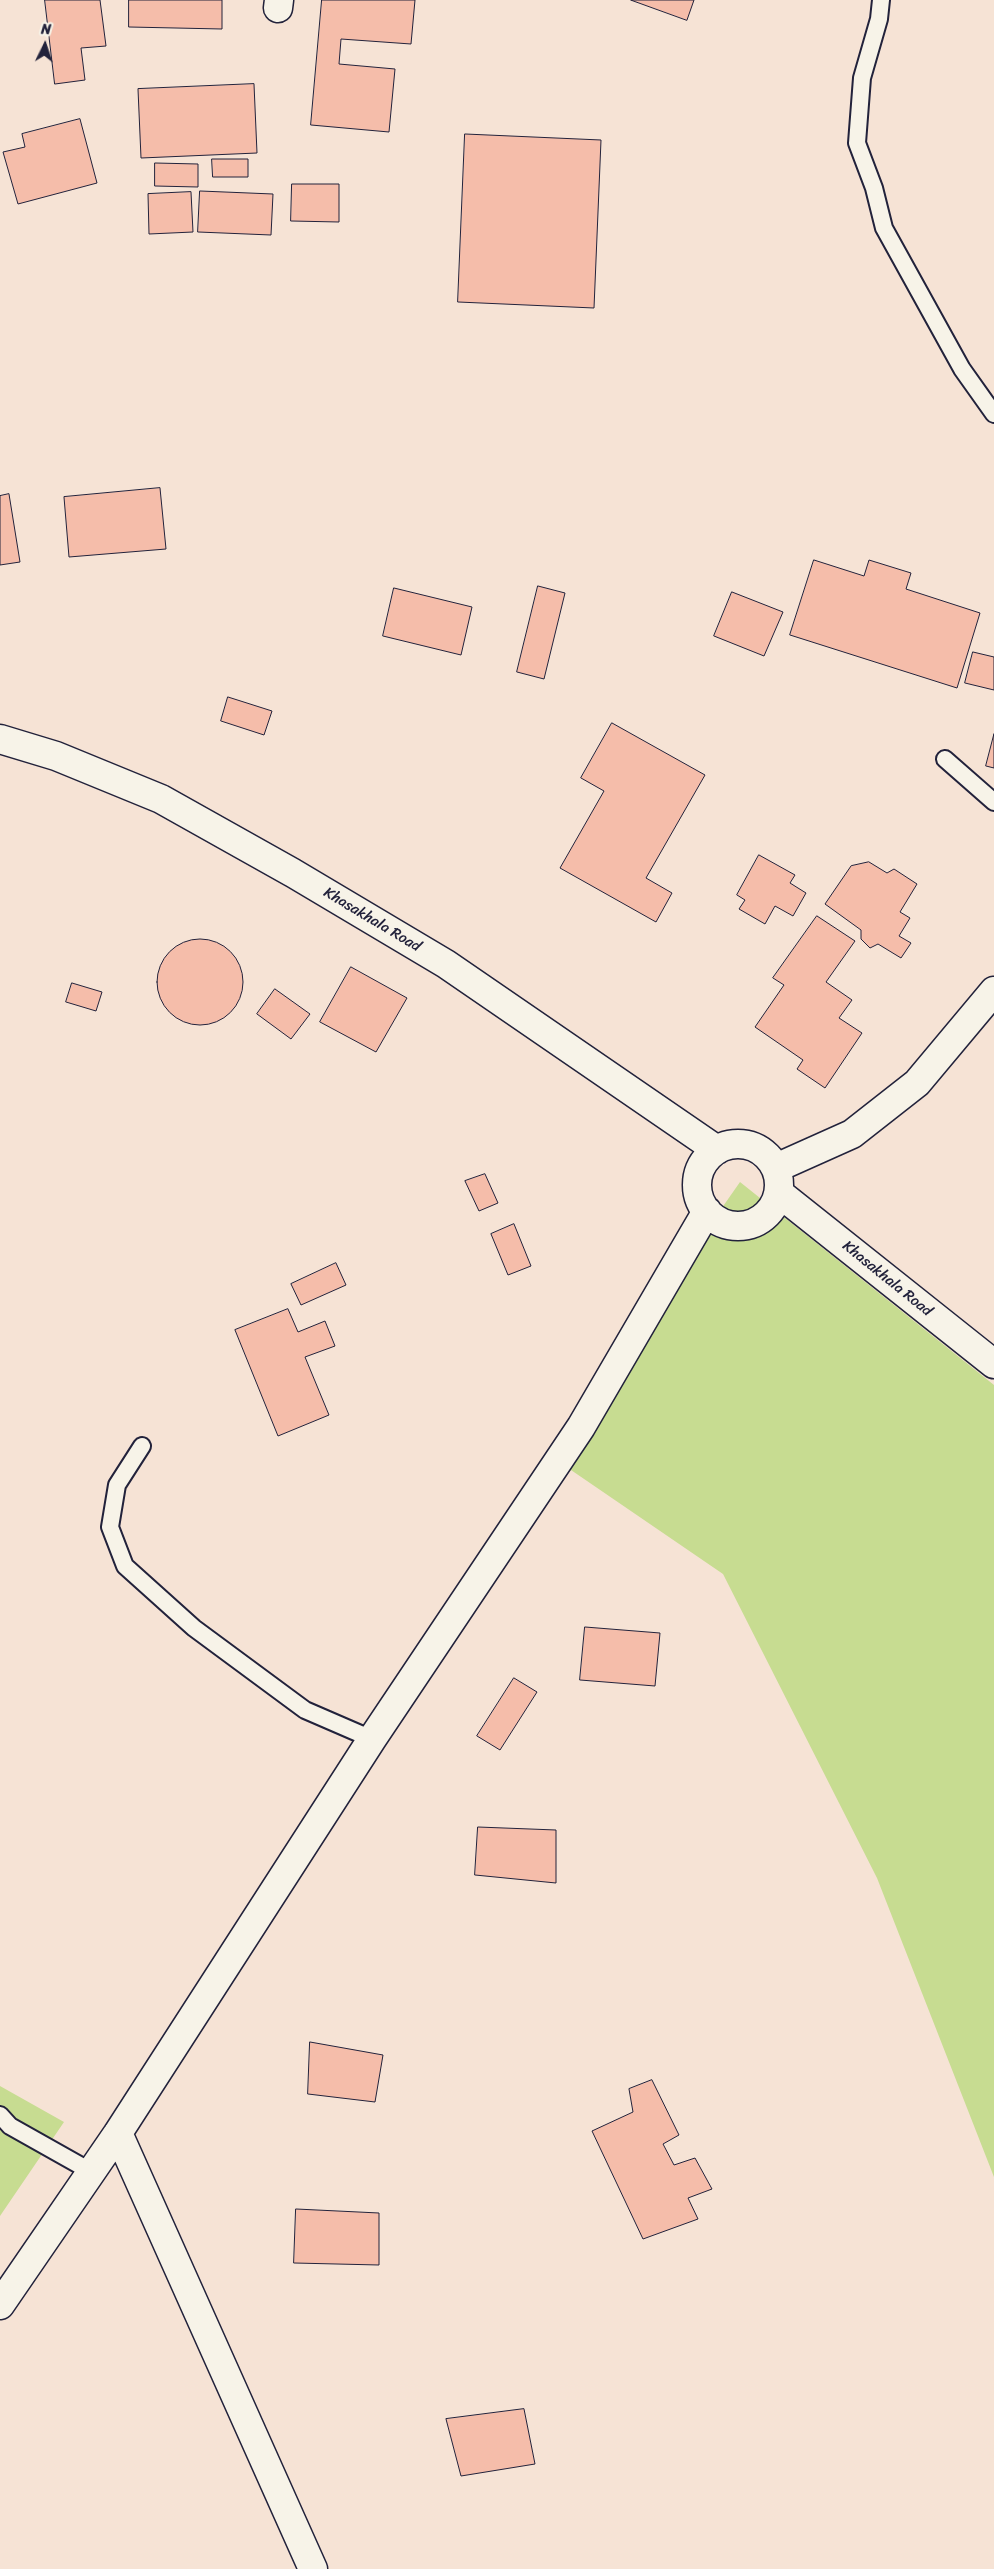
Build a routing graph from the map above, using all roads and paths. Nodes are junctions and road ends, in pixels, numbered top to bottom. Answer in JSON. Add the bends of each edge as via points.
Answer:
{"nodes":[{"id":1,"x":880,"y":0,"type":"edge"},
{"id":2,"x":994,"y":414,"type":"edge"},
{"id":3,"x":0,"y":739,"type":"edge"},
{"id":4,"x":945,"y":759,"type":"dead end"},
{"id":5,"x":994,"y":802,"type":"edge"},
{"id":6,"x":994,"y":991,"type":"edge"},
{"id":7,"x":717,"y":1150,"type":"junction"},
{"id":8,"x":777,"y":1181,"type":"junction"},
{"id":9,"x":707,"y":1211,"type":"junction"},
{"id":10,"x":994,"y":1364,"type":"edge"},
{"id":11,"x":142,"y":1446,"type":"dead end"},
{"id":12,"x":372,"y":1739,"type":"junction"},
{"id":13,"x":0,"y":2115,"type":"edge"},
{"id":14,"x":118,"y":2133,"type":"junction"},
{"id":15,"x":90,"y":2171,"type":"junction"},
{"id":16,"x":0,"y":2305,"type":"edge"},
{"id":17,"x":313,"y":2569,"type":"edge"}],
"edges":[{"from":1,"to":2,"type":"lane","via":[[880,19],[862,78],[857,143],[874,188],[884,228],[962,369]]},
{"from":3,"to":7,"type":"street","name":"Khasakhala Road","via":[[56,756],[161,800],[293,872],[446,964]]},
{"from":4,"to":5,"type":"lane"},
{"from":6,"to":8,"type":"street","via":[[917,1083],[852,1134]]},
{"from":7,"to":8,"type":"street","via":[[737,1144],[758,1149],[769,1157]]},
{"from":7,"to":9,"type":"street","via":[[706,1159],[699,1172],[699,1199]]},
{"from":8,"to":9,"type":"street","via":[[770,1211],[754,1223],[728,1225]]},
{"from":8,"to":10,"type":"street","name":"Khasakhala Road"},
{"from":9,"to":12,"type":"street","via":[[581,1427]]},
{"from":11,"to":12,"type":"lane","via":[[117,1484],[110,1527],[124,1566],[194,1628],[304,1710]]},
{"from":12,"to":14,"type":"street"},
{"from":13,"to":15,"type":"lane","via":[[10,2126]]},
{"from":14,"to":15,"type":"street"},
{"from":14,"to":17,"type":"street"},
{"from":15,"to":16,"type":"street"}]}
